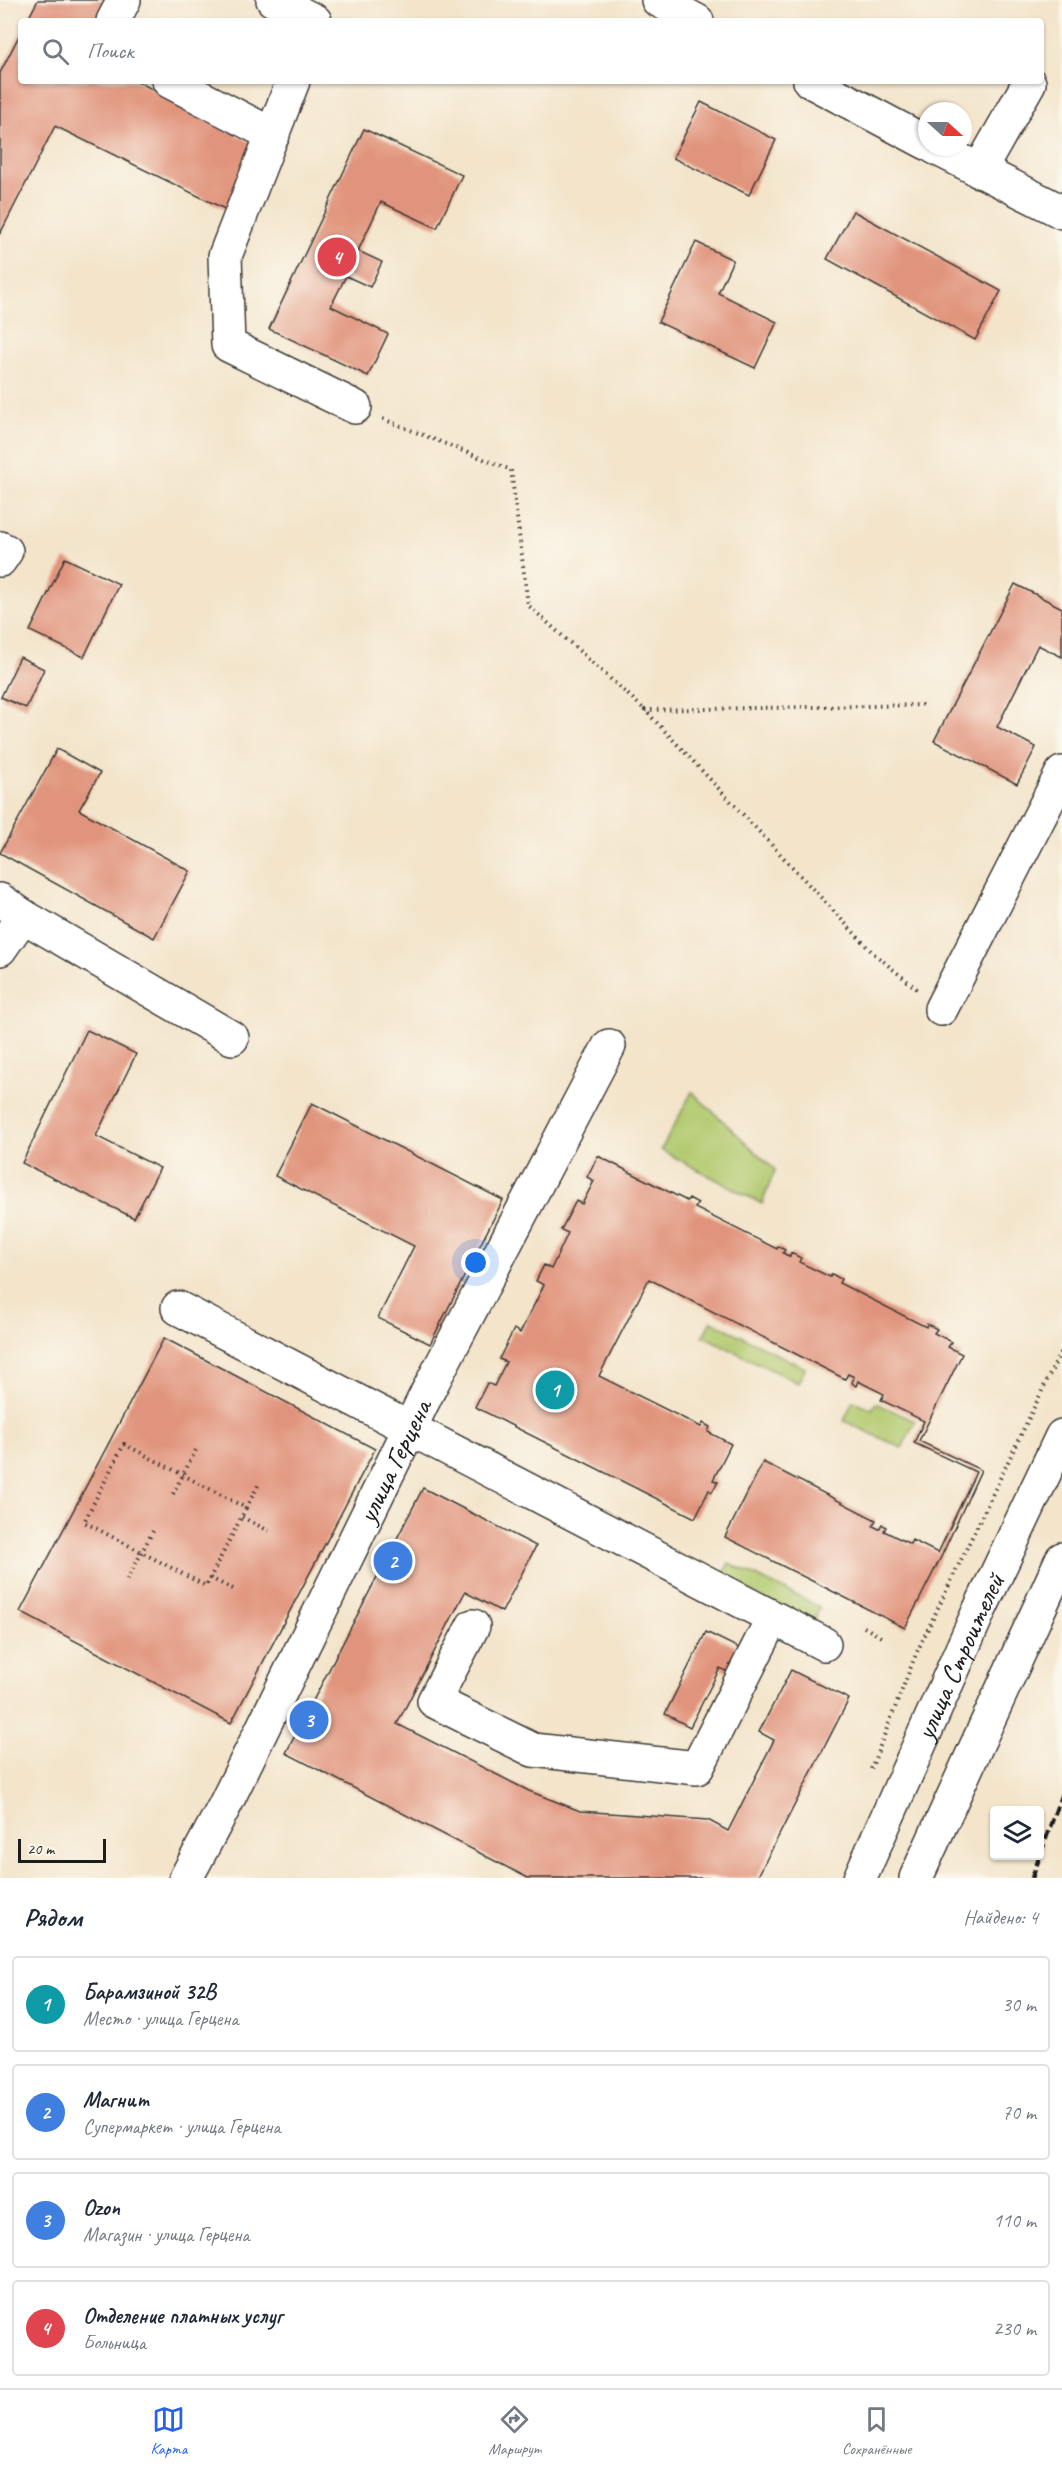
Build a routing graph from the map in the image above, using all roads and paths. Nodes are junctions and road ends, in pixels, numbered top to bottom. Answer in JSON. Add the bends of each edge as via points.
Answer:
{"nodes":[{"id":1,"x":124,"y":0,"type":"edge"},
{"id":2,"x":273,"y":0,"type":"edge"},
{"id":3,"x":329,"y":0,"type":"edge"},
{"id":4,"x":658,"y":0,"type":"edge"},
{"id":5,"x":115,"y":18,"type":"edge"},
{"id":6,"x":310,"y":18,"type":"edge"},
{"id":7,"x":318,"y":18,"type":"edge"},
{"id":8,"x":691,"y":18,"type":"edge"},
{"id":9,"x":175,"y":84,"type":"edge"},
{"id":10,"x":292,"y":84,"type":"edge"},
{"id":11,"x":816,"y":84,"type":"edge"},
{"id":12,"x":1028,"y":84,"type":"edge"},
{"id":13,"x":273,"y":135,"type":"junction"},
{"id":14,"x":918,"y":138,"type":"edge"},
{"id":15,"x":951,"y":156,"type":"edge"},
{"id":16,"x":979,"y":171,"type":"junction"},
{"id":17,"x":1062,"y":212,"type":"edge"},
{"id":18,"x":355,"y":407,"type":"joint"},
{"id":19,"x":0,"y":548,"type":"edge"},
{"id":20,"x":0,"y":560,"type":"edge"},
{"id":21,"x":926,"y":705,"type":"dead end"},
{"id":22,"x":645,"y":710,"type":"junction"},
{"id":23,"x":1062,"y":773,"type":"edge"},
{"id":24,"x":12,"y":908,"type":"edge"},
{"id":25,"x":0,"y":949,"type":"edge"},
{"id":26,"x":941,"y":1009,"type":"joint"},
{"id":27,"x":232,"y":1038,"type":"dead end"},
{"id":28,"x":609,"y":1046,"type":"dead end"},
{"id":29,"x":178,"y":1308,"type":"dead end"},
{"id":30,"x":1062,"y":1349,"type":"edge"},
{"id":31,"x":410,"y":1428,"type":"junction"},
{"id":32,"x":1062,"y":1436,"type":"edge"},
{"id":33,"x":197,"y":1448,"type":"dead end"},
{"id":34,"x":183,"y":1475,"type":"junction"},
{"id":35,"x":260,"y":1482,"type":"dead end"},
{"id":36,"x":173,"y":1494,"type":"dead end"},
{"id":37,"x":246,"y":1509,"type":"junction"},
{"id":38,"x":242,"y":1517,"type":"junction"},
{"id":39,"x":153,"y":1531,"type":"dead end"},
{"id":40,"x":268,"y":1531,"type":"dead end"},
{"id":41,"x":141,"y":1552,"type":"junction"},
{"id":42,"x":1062,"y":1559,"type":"edge"},
{"id":43,"x":210,"y":1578,"type":"junction"},
{"id":44,"x":127,"y":1580,"type":"dead end"},
{"id":45,"x":237,"y":1591,"type":"dead end"},
{"id":46,"x":773,"y":1618,"type":"junction"},
{"id":47,"x":473,"y":1626,"type":"dead end"},
{"id":48,"x":864,"y":1627,"type":"dead end"},
{"id":49,"x":882,"y":1637,"type":"dead end"},
{"id":50,"x":824,"y":1644,"type":"dead end"},
{"id":51,"x":870,"y":1772,"type":"dead end"},
{"id":52,"x":186,"y":1878,"type":"edge"},
{"id":53,"x":860,"y":1878,"type":"edge"},
{"id":54,"x":916,"y":1878,"type":"edge"}],
"edges":[{"from":1,"to":5,"type":"main road"},
{"from":2,"to":6,"type":"main road"},
{"from":3,"to":7,"type":"main road"},
{"from":4,"to":8,"type":"main road"},
{"from":9,"to":13,"type":"main road"},
{"from":10,"to":13,"type":"main road"},
{"from":11,"to":14,"type":"main road"},
{"from":12,"to":16,"type":"main road"},
{"from":13,"to":18,"type":"main road","via":[[225,256],[228,345]]},
{"from":15,"to":16,"type":"main road"},
{"from":16,"to":17,"type":"main road"},
{"from":18,"to":22,"type":"path","via":[[511,470],[528,605]]},
{"from":19,"to":20,"type":"main road","via":[[6,551]]},
{"from":21,"to":22,"type":"path"},
{"from":22,"to":26,"type":"path","via":[[872,952]]},
{"from":23,"to":26,"type":"main road"},
{"from":24,"to":25,"type":"main road"},
{"from":24,"to":27,"type":"main road"},
{"from":28,"to":31,"type":"main road","name":"улица Герцена"},
{"from":29,"to":31,"type":"main road"},
{"from":30,"to":51,"type":"path","via":[[916,1654]]},
{"from":31,"to":46,"type":"main road"},
{"from":31,"to":52,"type":"main road","name":"улица Герцена"},
{"from":32,"to":53,"type":"main road","name":"улица Строителей"},
{"from":33,"to":34,"type":"path"},
{"from":34,"to":36,"type":"path"},
{"from":34,"to":37,"type":"path"},
{"from":34,"to":41,"type":"path","via":[[124,1444],[84,1522]]},
{"from":35,"to":37,"type":"path"},
{"from":37,"to":38,"type":"path"},
{"from":38,"to":40,"type":"path"},
{"from":38,"to":43,"type":"path"},
{"from":39,"to":41,"type":"path"},
{"from":41,"to":43,"type":"path","via":[[206,1586]]},
{"from":41,"to":44,"type":"path"},
{"from":42,"to":54,"type":"main road","name":"улица Строителей"},
{"from":43,"to":45,"type":"path"},
{"from":46,"to":47,"type":"main road","via":[[697,1768],[533,1750],[434,1701]]},
{"from":46,"to":50,"type":"main road"},
{"from":48,"to":49,"type":"path"}]}
